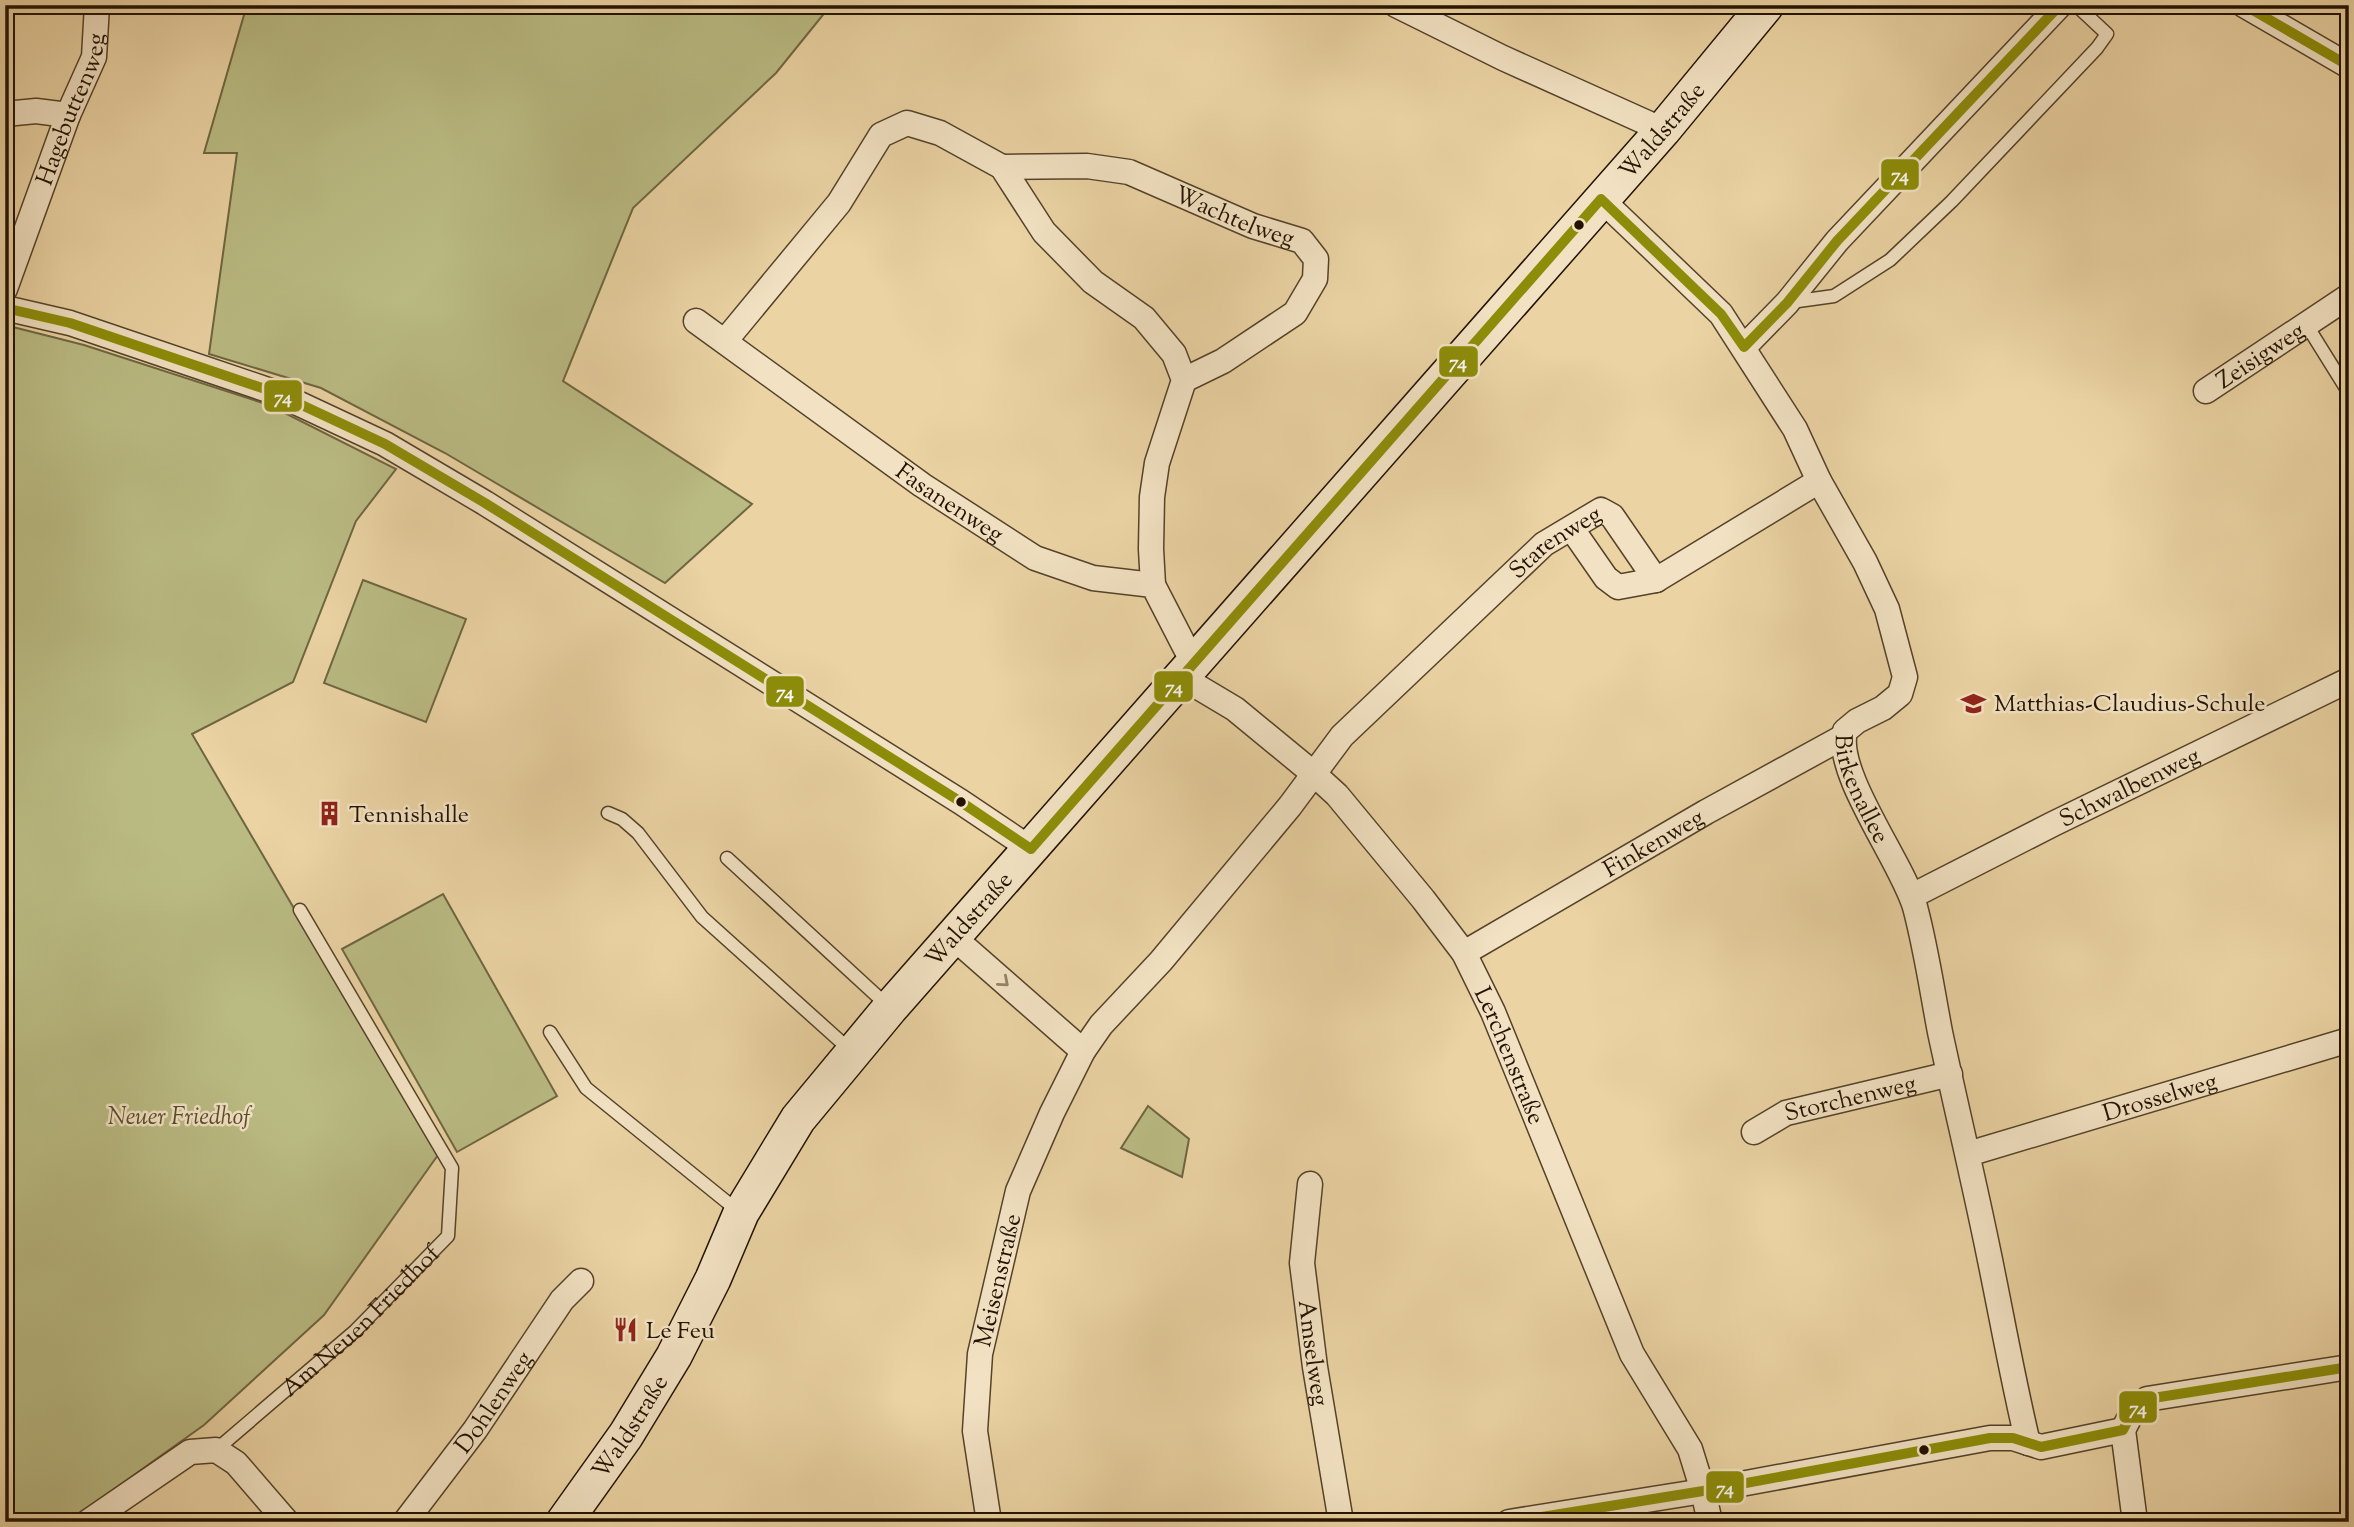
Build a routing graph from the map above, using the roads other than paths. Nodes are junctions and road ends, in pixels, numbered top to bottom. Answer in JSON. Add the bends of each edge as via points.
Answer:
{"nodes":[{"id":1,"x":97,"y":5,"type":"edge"},
{"id":2,"x":1396,"y":5,"type":"edge"},
{"id":3,"x":1766,"y":5,"type":"edge"},
{"id":4,"x":2060,"y":5,"type":"edge"},
{"id":5,"x":2076,"y":5,"type":"edge"},
{"id":6,"x":2244,"y":5,"type":"edge"},
{"id":7,"x":2349,"y":66,"type":"edge"},
{"id":8,"x":5,"y":114,"type":"edge"},
{"id":9,"x":68,"y":115,"type":"junction"},
{"id":10,"x":1663,"y":130,"type":"junction"},
{"id":11,"x":1002,"y":167,"type":"junction"},
{"id":12,"x":1601,"y":199,"type":"junction"},
{"id":13,"x":5,"y":289,"type":"edge"},
{"id":14,"x":2349,"y":296,"type":"edge"},
{"id":15,"x":1787,"y":303,"type":"junction"},
{"id":16,"x":5,"y":308,"type":"edge"},
{"id":17,"x":696,"y":321,"type":"dead end"},
{"id":18,"x":2306,"y":324,"type":"junction"},
{"id":19,"x":725,"y":341,"type":"junction"},
{"id":20,"x":1744,"y":347,"type":"junction"},
{"id":21,"x":1184,"y":380,"type":"junction"},
{"id":22,"x":2206,"y":391,"type":"dead end"},
{"id":23,"x":2349,"y":393,"type":"edge"},
{"id":24,"x":1818,"y":481,"type":"junction"},
{"id":25,"x":1572,"y":529,"type":"junction"},
{"id":26,"x":1656,"y":580,"type":"junction"},
{"id":27,"x":1153,"y":585,"type":"junction"},
{"id":28,"x":1189,"y":670,"type":"junction"},
{"id":29,"x":2349,"y":680,"type":"edge"},
{"id":30,"x":1843,"y":737,"type":"junction"},
{"id":31,"x":1314,"y":774,"type":"junction"},
{"id":32,"x":608,"y":813,"type":"dead end"},
{"id":33,"x":1031,"y":849,"type":"junction"},
{"id":34,"x":727,"y":858,"type":"dead end"},
{"id":35,"x":1912,"y":896,"type":"junction"},
{"id":36,"x":300,"y":910,"type":"dead end"},
{"id":37,"x":953,"y":937,"type":"junction"},
{"id":38,"x":1464,"y":953,"type":"junction"},
{"id":39,"x":890,"y":1008,"type":"junction"},
{"id":40,"x":550,"y":1032,"type":"dead end"},
{"id":41,"x":2349,"y":1040,"type":"edge"},
{"id":42,"x":1083,"y":1052,"type":"junction"},
{"id":43,"x":853,"y":1053,"type":"junction"},
{"id":44,"x":1950,"y":1074,"type":"junction"},
{"id":45,"x":1754,"y":1132,"type":"dead end"},
{"id":46,"x":1968,"y":1154,"type":"junction"},
{"id":47,"x":1310,"y":1184,"type":"dead end"},
{"id":48,"x":741,"y":1213,"type":"junction"},
{"id":49,"x":580,"y":1281,"type":"dead end"},
{"id":50,"x":2349,"y":1367,"type":"edge"},
{"id":51,"x":2123,"y":1430,"type":"junction"},
{"id":52,"x":2028,"y":1443,"type":"junction"},
{"id":53,"x":216,"y":1450,"type":"junction"},
{"id":54,"x":1703,"y":1491,"type":"junction"},
{"id":55,"x":88,"y":1522,"type":"edge"},
{"id":56,"x":287,"y":1522,"type":"edge"},
{"id":57,"x":405,"y":1522,"type":"edge"},
{"id":58,"x":564,"y":1522,"type":"edge"},
{"id":59,"x":989,"y":1522,"type":"edge"},
{"id":60,"x":1341,"y":1522,"type":"edge"},
{"id":61,"x":1510,"y":1522,"type":"edge"},
{"id":62,"x":1710,"y":1522,"type":"edge"},
{"id":63,"x":2135,"y":1522,"type":"edge"}],
"edges":[{"from":1,"to":9,"type":"street","name":"Hagebuttenweg","via":[[94,57]]},
{"from":2,"to":10,"type":"street"},
{"from":3,"to":10,"type":"street","name":"Waldstraße"},
{"from":4,"to":15,"type":"street","via":[[1837,241]]},
{"from":5,"to":15,"type":"lane","via":[[2108,34],[1952,201],[1890,260],[1835,296]]},
{"from":6,"to":7,"type":"street"},
{"from":8,"to":9,"type":"street","via":[[36,110]]},
{"from":9,"to":13,"type":"street","name":"Hagebuttenweg"},
{"from":10,"to":12,"type":"street","name":"Waldstraße"},
{"from":11,"to":19,"type":"street","name":"Wachtelweg","via":[[940,133],[907,123],[881,135],[838,203]]},
{"from":11,"to":21,"type":"street","name":"Wachtelweg","via":[[1044,232],[1093,282],[1144,318],[1174,354]]},
{"from":11,"to":21,"type":"street","name":"Wachtelweg","via":[[1087,166],[1129,172],[1253,226],[1302,241],[1316,259],[1315,279],[1295,313]]},
{"from":12,"to":20,"type":"street","name":"Birkenallee","via":[[1721,314]]},
{"from":12,"to":28,"type":"street","name":"Waldstraße"},
{"from":14,"to":18,"type":"street","name":"Zeisigweg"},
{"from":15,"to":20,"type":"street"},
{"from":16,"to":33,"type":"street","via":[[70,323],[263,388],[385,444]]},
{"from":17,"to":19,"type":"street","name":"Fasanenweg"},
{"from":18,"to":22,"type":"street","name":"Zeisigweg"},
{"from":18,"to":23,"type":"lane"},
{"from":19,"to":27,"type":"street","name":"Fasanenweg","via":[[922,485],[1035,558],[1093,578]]},
{"from":20,"to":24,"type":"street","name":"Birkenallee","via":[[1795,429]]},
{"from":21,"to":27,"type":"street","via":[[1157,463]]},
{"from":24,"to":26,"type":"street"},
{"from":24,"to":30,"type":"street","name":"Birkenallee","via":[[1887,609],[1905,677],[1900,694],[1857,721]]},
{"from":25,"to":26,"type":"street","via":[[1606,578],[1618,587]]},
{"from":25,"to":26,"type":"street","name":"Starenweg","via":[[1601,510],[1612,516]]},
{"from":25,"to":31,"type":"street","name":"Starenweg","via":[[1544,544],[1342,736]]},
{"from":27,"to":28,"type":"street","via":[[1186,649]]},
{"from":28,"to":31,"type":"street","name":"Lerchenstraße"},
{"from":28,"to":33,"type":"street","name":"Waldstraße"},
{"from":29,"to":35,"type":"street","name":"Schwalbenweg"},
{"from":30,"to":35,"type":"street","name":"Birkenallee","via":[[1850,774]]},
{"from":30,"to":38,"type":"street","name":"Finkenweg","via":[[1706,811]]},
{"from":31,"to":38,"type":"street","name":"Lerchenstraße","via":[[1337,795]]},
{"from":31,"to":42,"type":"street","name":"Meisenstraße"},
{"from":32,"to":43,"type":"lane","via":[[638,832],[702,916]]},
{"from":33,"to":37,"type":"street","name":"Waldstraße"},
{"from":34,"to":39,"type":"lane"},
{"from":35,"to":44,"type":"street","name":"Birkenallee"},
{"from":36,"to":53,"type":"lane","name":"Am Neuen Friedhof","via":[[452,1168],[449,1236],[355,1331]]},
{"from":37,"to":39,"type":"street","name":"Waldstraße"},
{"from":37,"to":42,"type":"street","one_way":true},
{"from":38,"to":54,"type":"street","name":"Lerchenstraße","via":[[1493,1012],[1632,1354],[1690,1449]]},
{"from":39,"to":43,"type":"street","name":"Waldstraße"},
{"from":40,"to":48,"type":"lane","via":[[586,1088]]},
{"from":41,"to":46,"type":"street","name":"Drosselweg"},
{"from":42,"to":59,"type":"street","name":"Meisenstraße","via":[[1018,1191],[980,1354],[975,1432]]},
{"from":43,"to":48,"type":"street","name":"Waldstraße","via":[[798,1119]]},
{"from":44,"to":45,"type":"street","name":"Storchenweg","via":[[1786,1113]]},
{"from":44,"to":46,"type":"street","name":"Birkenallee"},
{"from":46,"to":52,"type":"street","name":"Birkenallee"},
{"from":47,"to":60,"type":"street","name":"Amselweg","via":[[1302,1263]]},
{"from":48,"to":58,"type":"street","name":"Waldstraße","via":[[674,1356],[626,1435]]},
{"from":49,"to":57,"type":"street","name":"Dohlenweg"},
{"from":50,"to":51,"type":"street","via":[[2147,1399],[2133,1411]]},
{"from":51,"to":52,"type":"street","via":[[2042,1447]]},
{"from":51,"to":63,"type":"street"},
{"from":52,"to":54,"type":"street","via":[[2013,1437],[1990,1438]]},
{"from":53,"to":55,"type":"street","name":"Am Neuen Friedhof","via":[[190,1452]]},
{"from":53,"to":56,"type":"street","via":[[236,1462]]},
{"from":54,"to":61,"type":"street"},
{"from":54,"to":62,"type":"street","name":"Lerchenstraße"}]}
